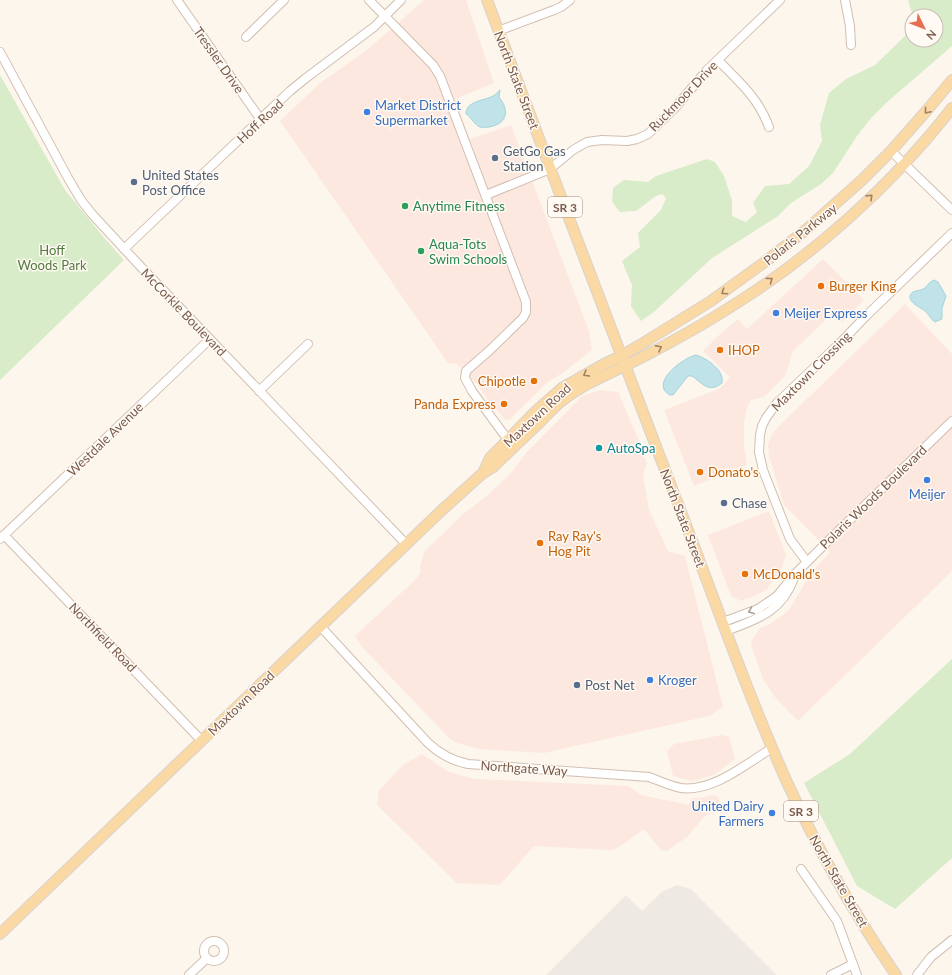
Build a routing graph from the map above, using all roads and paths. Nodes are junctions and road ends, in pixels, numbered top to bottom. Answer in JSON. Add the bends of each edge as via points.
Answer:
{"nodes":[{"id":1,"x":177,"y":0,"type":"edge"},
{"id":2,"x":284,"y":0,"type":"edge"},
{"id":3,"x":369,"y":0,"type":"edge"},
{"id":4,"x":401,"y":0,"type":"edge"},
{"id":5,"x":487,"y":0,"type":"edge"},
{"id":6,"x":570,"y":0,"type":"edge"},
{"id":7,"x":780,"y":0,"type":"edge"},
{"id":8,"x":845,"y":0,"type":"edge"},
{"id":9,"x":385,"y":16,"type":"junction"},
{"id":10,"x":498,"y":31,"type":"junction"},
{"id":11,"x":246,"y":37,"type":"dead end"},
{"id":12,"x":851,"y":45,"type":"dead end"},
{"id":13,"x":0,"y":52,"type":"edge"},
{"id":14,"x":718,"y":60,"type":"junction"},
{"id":15,"x":952,"y":80,"type":"edge"},
{"id":16,"x":952,"y":108,"type":"edge"},
{"id":17,"x":261,"y":120,"type":"junction"},
{"id":18,"x":769,"y":127,"type":"dead end"},
{"id":19,"x":891,"y":151,"type":"junction"},
{"id":20,"x":904,"y":163,"type":"junction"},
{"id":21,"x":550,"y":170,"type":"junction"},
{"id":22,"x":486,"y":195,"type":"junction"},
{"id":23,"x":952,"y":210,"type":"edge"},
{"id":24,"x":952,"y":233,"type":"edge"},
{"id":25,"x":124,"y":249,"type":"junction"},
{"id":26,"x":210,"y":339,"type":"junction"},
{"id":27,"x":308,"y":344,"type":"dead end"},
{"id":28,"x":623,"y":361,"type":"junction"},
{"id":29,"x":259,"y":391,"type":"junction"},
{"id":30,"x":952,"y":421,"type":"edge"},
{"id":31,"x":510,"y":445,"type":"junction"},
{"id":32,"x":2,"y":537,"type":"edge"},
{"id":33,"x":406,"y":544,"type":"junction"},
{"id":34,"x":807,"y":562,"type":"junction"},
{"id":35,"x":724,"y":626,"type":"junction"},
{"id":36,"x":321,"y":627,"type":"junction"},
{"id":37,"x":201,"y":740,"type":"junction"},
{"id":38,"x":772,"y":748,"type":"junction"},
{"id":39,"x":800,"y":869,"type":"dead end"},
{"id":40,"x":0,"y":934,"type":"edge"},
{"id":41,"x":952,"y":940,"type":"edge"},
{"id":42,"x":206,"y":959,"type":"dead end"},
{"id":43,"x":853,"y":964,"type":"junction"},
{"id":44,"x":189,"y":975,"type":"edge"},
{"id":45,"x":831,"y":975,"type":"edge"},
{"id":46,"x":857,"y":975,"type":"edge"},
{"id":47,"x":896,"y":975,"type":"edge"},
{"id":48,"x":917,"y":975,"type":"edge"}],
"edges":[{"from":1,"to":17,"type":"street","name":"Tressler Drive"},
{"from":2,"to":11,"type":"street"},
{"from":3,"to":9,"type":"street"},
{"from":4,"to":9,"type":"street","name":"Hoff Road"},
{"from":5,"to":10,"type":"main road","name":"North State Street","number":"SR 3"},
{"from":6,"to":10,"type":"street","via":[[561,7]]},
{"from":7,"to":14,"type":"street","name":"Ruckmoor Drive"},
{"from":8,"to":12,"type":"street"},
{"from":9,"to":17,"type":"street","name":"Hoff Road","via":[[290,91]]},
{"from":9,"to":22,"type":"street","via":[[433,65],[440,76]]},
{"from":10,"to":21,"type":"main road","name":"North State Street","number":"SR 3"},
{"from":13,"to":25,"type":"street","name":"McCorkle Boulevard","via":[[81,200]]},
{"from":14,"to":18,"type":"street","via":[[754,97]]},
{"from":14,"to":21,"type":"street","name":"Ruckmoor Drive","via":[[648,134],[627,141],[587,142],[573,150]]},
{"from":15,"to":19,"type":"main road","name":"Polaris Parkway","one_way":true},
{"from":16,"to":20,"type":"main road","name":"Polaris Parkway"},
{"from":17,"to":25,"type":"street","name":"Hoff Road"},
{"from":19,"to":20,"type":"street"},
{"from":19,"to":28,"type":"main road","name":"Polaris Parkway","one_way":true,"via":[[831,208],[766,261]]},
{"from":20,"to":23,"type":"street"},
{"from":28,"to":20,"type":"main road","name":"Polaris Parkway","one_way":true,"via":[[685,334],[752,293],[810,250]]},
{"from":21,"to":22,"type":"street","name":"Ruckmoor Drive"},
{"from":21,"to":28,"type":"main road","name":"North State Street","number":"SR 3"},
{"from":22,"to":31,"type":"street","via":[[526,302],[526,312],[517,325],[466,371],[465,378]]},
{"from":24,"to":34,"type":"street","name":"Maxtown Crossing","via":[[777,403],[762,426],[759,452],[764,470],[790,539]]},
{"from":25,"to":26,"type":"street","name":"McCorkle Boulevard"},
{"from":26,"to":29,"type":"street","name":"McCorkle Boulevard"},
{"from":26,"to":32,"type":"street","name":"Westdale Avenue"},
{"from":27,"to":29,"type":"street"},
{"from":28,"to":31,"type":"main road","name":"Maxtown Road","via":[[605,375],[563,399]]},
{"from":28,"to":31,"type":"main road","name":"Maxtown Road","one_way":true,"via":[[604,364],[562,388],[536,411]]},
{"from":28,"to":35,"type":"main road","name":"North State Street","number":"SR 3"},
{"from":29,"to":33,"type":"street","name":"McCorkle Boulevard"},
{"from":30,"to":34,"type":"street","name":"Polaris Woods Boulevard"},
{"from":31,"to":33,"type":"main road","name":"Maxtown Road","via":[[490,458],[483,473]]},
{"from":32,"to":37,"type":"street","name":"Northfield Road"},
{"from":33,"to":36,"type":"main road","name":"Maxtown Road"},
{"from":34,"to":35,"type":"street","name":"Polaris Woods Boulevard","via":[[795,574],[789,591],[781,602],[770,611],[759,618]]},
{"from":35,"to":38,"type":"main road","name":"North State Street","number":"SR 3"},
{"from":36,"to":37,"type":"main road","name":"Maxtown Road"},
{"from":36,"to":38,"type":"street","name":"Northgate Way","via":[[428,743],[441,754],[458,762],[649,777],[672,786],[690,788],[709,785],[724,778]]},
{"from":37,"to":40,"type":"main road","name":"Maxtown Road"},
{"from":38,"to":47,"type":"main road","name":"North State Street","number":"SR 3","via":[[826,861]]},
{"from":39,"to":43,"type":"street","via":[[837,921]]},
{"from":41,"to":48,"type":"street","via":[[931,957]]},
{"from":42,"to":44,"type":"street"},
{"from":43,"to":45,"type":"street"},
{"from":43,"to":46,"type":"street"}]}
